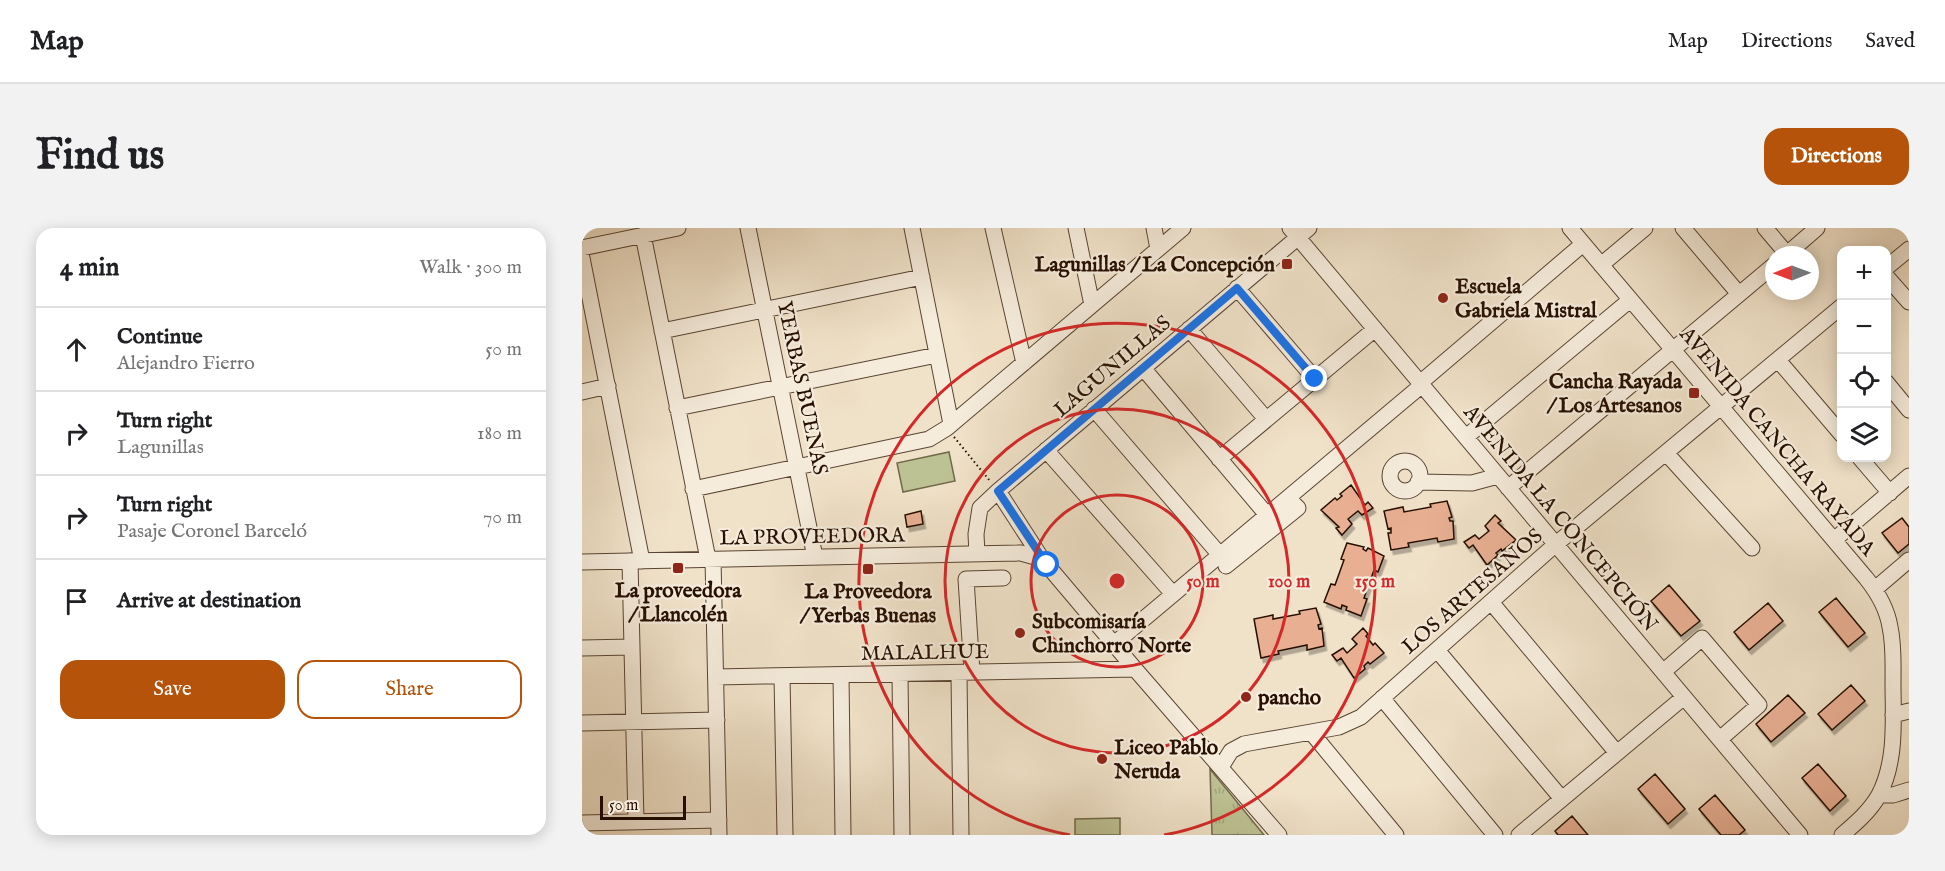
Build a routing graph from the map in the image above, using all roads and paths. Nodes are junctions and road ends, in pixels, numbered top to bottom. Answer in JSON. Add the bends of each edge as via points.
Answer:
{"nodes":[{"id":1,"x":678,"y":228,"type":"edge"},
{"id":2,"x":748,"y":228,"type":"edge"},
{"id":3,"x":912,"y":228,"type":"edge"},
{"id":4,"x":993,"y":228,"type":"edge"},
{"id":5,"x":1076,"y":228,"type":"edge"},
{"id":6,"x":1154,"y":228,"type":"edge"},
{"id":7,"x":1183,"y":228,"type":"edge"},
{"id":8,"x":1570,"y":228,"type":"edge"},
{"id":9,"x":1645,"y":228,"type":"edge"},
{"id":10,"x":1683,"y":228,"type":"edge"},
{"id":11,"x":1765,"y":228,"type":"edge"},
{"id":12,"x":1817,"y":228,"type":"edge"},
{"id":13,"x":1299,"y":231,"type":"edge"},
{"id":14,"x":645,"y":233,"type":"edge"},
{"id":15,"x":1583,"y":244,"type":"junction"},
{"id":16,"x":1780,"y":246,"type":"edge"},
{"id":17,"x":1796,"y":246,"type":"edge"},
{"id":18,"x":582,"y":248,"type":"edge"},
{"id":19,"x":1158,"y":249,"type":"junction"},
{"id":20,"x":1909,"y":249,"type":"edge"},
{"id":21,"x":582,"y":258,"type":"edge"},
{"id":22,"x":1601,"y":265,"type":"junction"},
{"id":23,"x":1891,"y":265,"type":"edge"},
{"id":24,"x":1765,"y":272,"type":"edge"},
{"id":25,"x":922,"y":277,"type":"junction"},
{"id":26,"x":1891,"y":281,"type":"edge"},
{"id":27,"x":1237,"y":288,"type":"junction"},
{"id":28,"x":1739,"y":294,"type":"junction"},
{"id":29,"x":1630,"y":300,"type":"junction"},
{"id":30,"x":1909,"y":302,"type":"edge"},
{"id":31,"x":1092,"y":305,"type":"junction"},
{"id":32,"x":765,"y":309,"type":"junction"},
{"id":33,"x":1837,"y":317,"type":"edge"},
{"id":34,"x":589,"y":326,"type":"edge"},
{"id":35,"x":1189,"y":329,"type":"junction"},
{"id":36,"x":1375,"y":329,"type":"junction"},
{"id":37,"x":662,"y":331,"type":"junction"},
{"id":38,"x":1673,"y":350,"type":"junction"},
{"id":39,"x":937,"y":355,"type":"junction"},
{"id":40,"x":1778,"y":360,"type":"junction"},
{"id":41,"x":1024,"y":363,"type":"junction"},
{"id":42,"x":1143,"y":368,"type":"junction"},
{"id":43,"x":1315,"y":379,"type":"junction"},
{"id":44,"x":1421,"y":384,"type":"junction"},
{"id":45,"x":608,"y":386,"type":"junction"},
{"id":46,"x":781,"y":387,"type":"junction"},
{"id":47,"x":1891,"y":387,"type":"edge"},
{"id":48,"x":582,"y":392,"type":"edge"},
{"id":49,"x":1722,"y":407,"type":"junction"},
{"id":50,"x":677,"y":408,"type":"junction"},
{"id":51,"x":1094,"y":409,"type":"junction"},
{"id":52,"x":1909,"y":410,"type":"edge"},
{"id":53,"x":1266,"y":419,"type":"junction"},
{"id":54,"x":949,"y":426,"type":"junction"},
{"id":55,"x":1837,"y":429,"type":"edge"},
{"id":56,"x":1466,"y":437,"type":"junction"},
{"id":57,"x":1046,"y":450,"type":"junction"},
{"id":58,"x":1666,"y":453,"type":"junction"},
{"id":59,"x":1219,"y":459,"type":"junction"},
{"id":60,"x":1863,"y":462,"type":"edge"},
{"id":61,"x":798,"y":467,"type":"junction"},
{"id":62,"x":1909,"y":476,"type":"edge"},
{"id":63,"x":1418,"y":482,"type":"dead end"},
{"id":64,"x":1503,"y":482,"type":"junction"},
{"id":65,"x":693,"y":489,"type":"junction"},
{"id":66,"x":998,"y":491,"type":"junction"},
{"id":67,"x":1890,"y":493,"type":"junction"},
{"id":68,"x":1288,"y":498,"type":"junction"},
{"id":69,"x":1267,"y":515,"type":"junction"},
{"id":70,"x":1834,"y":540,"type":"junction"},
{"id":71,"x":1556,"y":544,"type":"junction"},
{"id":72,"x":1752,"y":548,"type":"dead end"},
{"id":73,"x":977,"y":554,"type":"junction"},
{"id":74,"x":815,"y":557,"type":"junction"},
{"id":75,"x":710,"y":559,"type":"junction"},
{"id":76,"x":1042,"y":559,"type":"junction"},
{"id":77,"x":1223,"y":560,"type":"junction"},
{"id":78,"x":1909,"y":560,"type":"edge"},
{"id":79,"x":636,"y":561,"type":"junction"},
{"id":80,"x":582,"y":562,"type":"edge"},
{"id":81,"x":1003,"y":578,"type":"dead end"},
{"id":82,"x":1875,"y":589,"type":"junction"},
{"id":83,"x":1173,"y":594,"type":"junction"},
{"id":84,"x":1491,"y":602,"type":"junction"},
{"id":85,"x":1114,"y":644,"type":"junction"},
{"id":86,"x":632,"y":647,"type":"junction"},
{"id":87,"x":582,"y":648,"type":"edge"},
{"id":88,"x":1437,"y":650,"type":"junction"},
{"id":89,"x":1135,"y":669,"type":"junction"},
{"id":90,"x":965,"y":672,"type":"junction"},
{"id":91,"x":1663,"y":672,"type":"junction"},
{"id":92,"x":900,"y":674,"type":"junction"},
{"id":93,"x":841,"y":675,"type":"junction"},
{"id":94,"x":782,"y":676,"type":"junction"},
{"id":95,"x":716,"y":677,"type":"junction"},
{"id":96,"x":1684,"y":697,"type":"junction"},
{"id":97,"x":1382,"y":698,"type":"junction"},
{"id":98,"x":1909,"y":711,"type":"edge"},
{"id":99,"x":1893,"y":715,"type":"junction"},
{"id":100,"x":717,"y":720,"type":"junction"},
{"id":101,"x":634,"y":722,"type":"junction"},
{"id":102,"x":582,"y":723,"type":"edge"},
{"id":103,"x":1311,"y":732,"type":"junction"},
{"id":104,"x":1720,"y":739,"type":"junction"},
{"id":105,"x":1617,"y":753,"type":"junction"},
{"id":106,"x":1221,"y":767,"type":"junction"},
{"id":107,"x":1909,"y":790,"type":"edge"},
{"id":108,"x":1879,"y":795,"type":"junction"},
{"id":109,"x":1562,"y":799,"type":"junction"},
{"id":110,"x":636,"y":822,"type":"junction"},
{"id":111,"x":582,"y":823,"type":"edge"},
{"id":112,"x":719,"y":828,"type":"edge"},
{"id":113,"x":784,"y":835,"type":"edge"},
{"id":114,"x":843,"y":835,"type":"edge"},
{"id":115,"x":902,"y":835,"type":"edge"},
{"id":116,"x":961,"y":835,"type":"edge"},
{"id":117,"x":1280,"y":835,"type":"edge"},
{"id":118,"x":1396,"y":835,"type":"edge"},
{"id":119,"x":1496,"y":835,"type":"edge"},
{"id":120,"x":1519,"y":835,"type":"edge"},
{"id":121,"x":1800,"y":835,"type":"edge"},
{"id":122,"x":1842,"y":835,"type":"edge"}],
"edges":[{"from":1,"to":14,"type":"street"},
{"from":2,"to":32,"type":"street","name":"YERBAS BUENAS"},
{"from":3,"to":25,"type":"street"},
{"from":4,"to":41,"type":"street"},
{"from":5,"to":31,"type":"street"},
{"from":6,"to":19,"type":"street"},
{"from":7,"to":19,"type":"street"},
{"from":8,"to":15,"type":"street","name":"AVENIDA CANCHA RAYADA"},
{"from":9,"to":22,"type":"street"},
{"from":10,"to":28,"type":"street"},
{"from":11,"to":16,"type":"street"},
{"from":12,"to":17,"type":"street"},
{"from":13,"to":27,"type":"street","name":"LAGUNILLAS"},
{"from":13,"to":36,"type":"street","name":"AVENIDA LA CONCEPCIÓN"},
{"from":14,"to":18,"type":"street"},
{"from":14,"to":37,"type":"street"},
{"from":15,"to":22,"type":"street","name":"AVENIDA CANCHA RAYADA"},
{"from":15,"to":44,"type":"street"},
{"from":19,"to":31,"type":"street"},
{"from":20,"to":23,"type":"street"},
{"from":21,"to":34,"type":"street"},
{"from":22,"to":29,"type":"street","name":"AVENIDA CANCHA RAYADA"},
{"from":24,"to":28,"type":"street"},
{"from":25,"to":32,"type":"street"},
{"from":25,"to":39,"type":"street"},
{"from":26,"to":30,"type":"street"},
{"from":27,"to":35,"type":"street","name":"LAGUNILLAS"},
{"from":27,"to":43,"type":"street"},
{"from":28,"to":38,"type":"street"},
{"from":29,"to":38,"type":"street","name":"AVENIDA CANCHA RAYADA"},
{"from":29,"to":56,"type":"street"},
{"from":31,"to":41,"type":"street"},
{"from":32,"to":37,"type":"street"},
{"from":32,"to":46,"type":"street","name":"YERBAS BUENAS"},
{"from":33,"to":40,"type":"street","name":"LOS ARTESANOS"},
{"from":34,"to":45,"type":"street"},
{"from":35,"to":42,"type":"street","name":"LAGUNILLAS"},
{"from":35,"to":53,"type":"street"},
{"from":36,"to":43,"type":"street"},
{"from":36,"to":44,"type":"street","name":"AVENIDA LA CONCEPCIÓN"},
{"from":37,"to":50,"type":"street"},
{"from":38,"to":49,"type":"street","name":"AVENIDA CANCHA RAYADA"},
{"from":38,"to":64,"type":"street"},
{"from":39,"to":46,"type":"street"},
{"from":39,"to":54,"type":"street"},
{"from":40,"to":49,"type":"street","name":"LOS ARTESANOS"},
{"from":40,"to":55,"type":"street"},
{"from":41,"to":54,"type":"street"},
{"from":42,"to":51,"type":"street","name":"LAGUNILLAS"},
{"from":42,"to":59,"type":"street"},
{"from":43,"to":53,"type":"street"},
{"from":44,"to":56,"type":"street","name":"AVENIDA LA CONCEPCIÓN"},
{"from":44,"to":68,"type":"street"},
{"from":45,"to":48,"type":"street"},
{"from":45,"to":79,"type":"street"},
{"from":46,"to":50,"type":"street"},
{"from":46,"to":61,"type":"street","name":"YERBAS BUENAS"},
{"from":47,"to":52,"type":"street"},
{"from":49,"to":58,"type":"street","name":"LOS ARTESANOS"},
{"from":49,"to":70,"type":"street","name":"AVENIDA CANCHA RAYADA"},
{"from":50,"to":65,"type":"street"},
{"from":51,"to":57,"type":"street","name":"LAGUNILLAS"},
{"from":51,"to":77,"type":"street"},
{"from":53,"to":59,"type":"street"},
{"from":54,"to":61,"type":"street","via":[[929,439]]},
{"from":54,"to":66,"type":"path"},
{"from":56,"to":64,"type":"street","name":"AVENIDA LA CONCEPCIÓN"},
{"from":57,"to":66,"type":"street","name":"LAGUNILLAS"},
{"from":57,"to":83,"type":"street"},
{"from":58,"to":71,"type":"street","name":"LOS ARTESANOS"},
{"from":58,"to":72,"type":"street"},
{"from":59,"to":69,"type":"street"},
{"from":60,"to":67,"type":"street"},
{"from":61,"to":65,"type":"street"},
{"from":61,"to":74,"type":"street","name":"YERBAS BUENAS"},
{"from":62,"to":67,"type":"street"},
{"from":63,"to":64,"type":"street"},
{"from":64,"to":71,"type":"street","name":"AVENIDA LA CONCEPCIÓN"},
{"from":65,"to":75,"type":"street"},
{"from":66,"to":73,"type":"street","name":"LAGUNILLAS","via":[[980,508]]},
{"from":66,"to":76,"type":"street"},
{"from":67,"to":70,"type":"street"},
{"from":68,"to":69,"type":"street"},
{"from":68,"to":77,"type":"street","via":[[1298,508]]},
{"from":69,"to":77,"type":"street"},
{"from":70,"to":82,"type":"street","name":"AVENIDA CANCHA RAYADA"},
{"from":71,"to":84,"type":"street","name":"LOS ARTESANOS"},
{"from":71,"to":91,"type":"street","name":"AVENIDA LA CONCEPCIÓN"},
{"from":73,"to":74,"type":"street","name":"LA PROVEEDORA"},
{"from":73,"to":76,"type":"street","name":"LA PROVEEDORA","via":[[1021,553]]},
{"from":74,"to":75,"type":"street","name":"LA PROVEEDORA"},
{"from":75,"to":79,"type":"street","name":"LA PROVEEDORA"},
{"from":75,"to":95,"type":"street"},
{"from":76,"to":85,"type":"street"},
{"from":77,"to":83,"type":"street"},
{"from":78,"to":82,"type":"street"},
{"from":79,"to":80,"type":"street","name":"LA PROVEEDORA"},
{"from":79,"to":86,"type":"street"},
{"from":81,"to":90,"type":"street","via":[[966,579]]},
{"from":82,"to":99,"type":"street","name":"AVENIDA CANCHA RAYADA","via":[[1884,606],[1893,648]]},
{"from":83,"to":85,"type":"street"},
{"from":84,"to":88,"type":"street","name":"LOS ARTESANOS"},
{"from":84,"to":105,"type":"street"},
{"from":85,"to":89,"type":"street"},
{"from":86,"to":87,"type":"street"},
{"from":86,"to":101,"type":"street"},
{"from":88,"to":97,"type":"street","name":"LOS ARTESANOS"},
{"from":88,"to":109,"type":"street"},
{"from":89,"to":90,"type":"street","name":"MALALHUE"},
{"from":89,"to":106,"type":"street"},
{"from":90,"to":92,"type":"street","name":"MALALHUE"},
{"from":90,"to":116,"type":"street"},
{"from":91,"to":96,"type":"street","name":"AVENIDA LA CONCEPCIÓN"},
{"from":91,"to":104,"type":"street","via":[[1702,638],[1759,705]]},
{"from":92,"to":93,"type":"street","name":"MALALHUE"},
{"from":92,"to":115,"type":"street"},
{"from":93,"to":94,"type":"street","name":"MALALHUE"},
{"from":93,"to":114,"type":"street"},
{"from":94,"to":95,"type":"street","name":"MALALHUE"},
{"from":94,"to":113,"type":"street"},
{"from":95,"to":100,"type":"street"},
{"from":96,"to":104,"type":"street","name":"AVENIDA LA CONCEPCIÓN"},
{"from":96,"to":105,"type":"street"},
{"from":97,"to":103,"type":"street","name":"LOS ARTESANOS","via":[[1346,725]]},
{"from":97,"to":119,"type":"street"},
{"from":98,"to":99,"type":"street"},
{"from":99,"to":108,"type":"street","name":"AVENIDA CANCHA RAYADA","via":[[1890,763]]},
{"from":100,"to":101,"type":"street"},
{"from":100,"to":112,"type":"street"},
{"from":101,"to":102,"type":"street"},
{"from":101,"to":110,"type":"street"},
{"from":103,"to":106,"type":"street","name":"LOS ARTESANOS","via":[[1239,746]]},
{"from":103,"to":118,"type":"street"},
{"from":104,"to":121,"type":"street","name":"AVENIDA LA CONCEPCIÓN"},
{"from":105,"to":109,"type":"street"},
{"from":106,"to":117,"type":"street"},
{"from":107,"to":108,"type":"street"},
{"from":108,"to":122,"type":"street","name":"AVENIDA CANCHA RAYADA"},
{"from":109,"to":120,"type":"street"},
{"from":110,"to":111,"type":"street"},
{"from":110,"to":112,"type":"street"}]}
